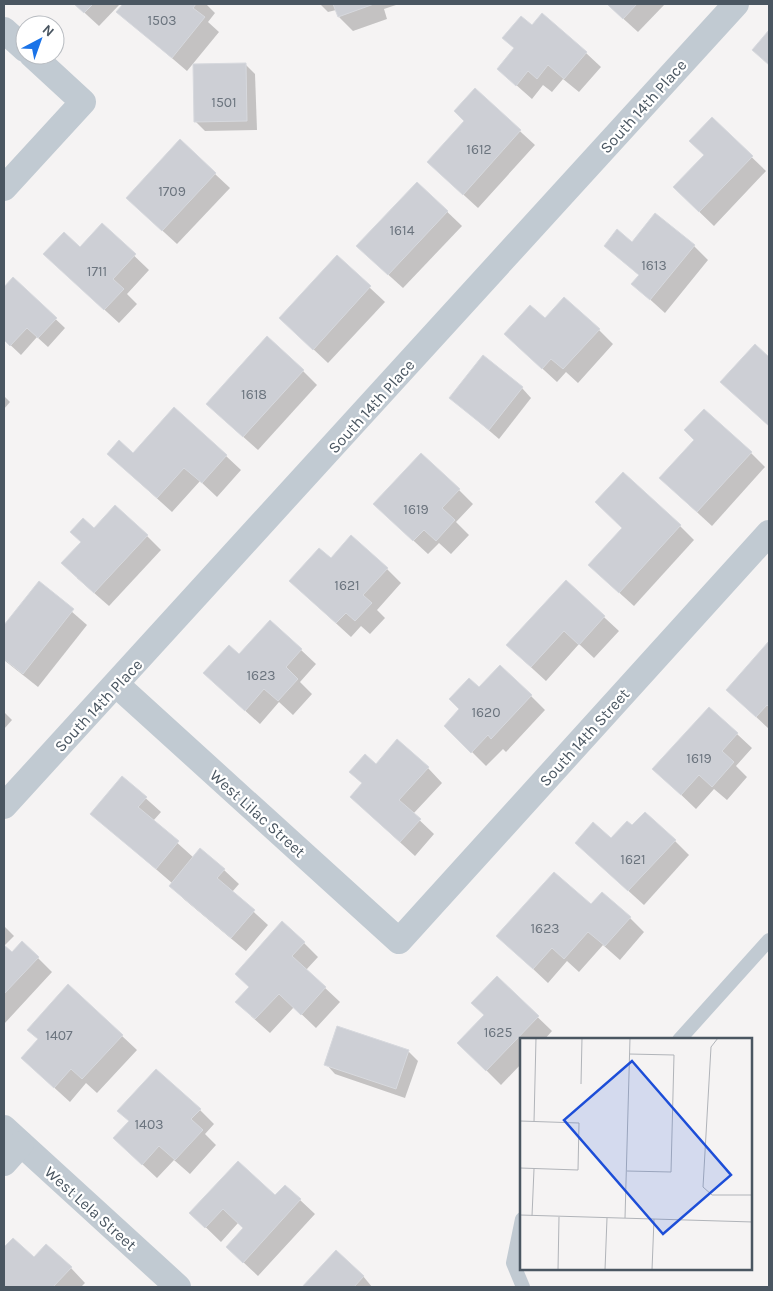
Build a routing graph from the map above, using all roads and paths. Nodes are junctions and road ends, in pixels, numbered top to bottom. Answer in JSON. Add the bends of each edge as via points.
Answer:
{"nodes":[{"id":1,"x":736,"y":4,"type":"edge"},
{"id":2,"x":4,"y":30,"type":"edge"},
{"id":3,"x":15,"y":40,"type":"edge"},
{"id":4,"x":43,"y":65,"type":"edge"},
{"id":5,"x":4,"y":188,"type":"edge"},
{"id":6,"x":769,"y":533,"type":"edge"},
{"id":7,"x":117,"y":685,"type":"junction"},
{"id":8,"x":4,"y":806,"type":"edge"},
{"id":9,"x":769,"y":940,"type":"edge"},
{"id":10,"x":399,"y":941,"type":"joint"},
{"id":11,"x":681,"y":1038,"type":"edge"},
{"id":12,"x":9,"y":1145,"type":"edge"},
{"id":13,"x":520,"y":1229,"type":"edge"},
{"id":14,"x":178,"y":1287,"type":"edge"},
{"id":15,"x":523,"y":1287,"type":"edge"}],
"edges":[{"from":1,"to":7,"type":"street","name":"South 14th Place"},
{"from":2,"to":3,"type":"street"},
{"from":4,"to":5,"type":"street","via":[[83,102]]},
{"from":6,"to":10,"type":"street","name":"South 14th Street"},
{"from":7,"to":8,"type":"street","name":"South 14th Place"},
{"from":7,"to":10,"type":"street","name":"West Lilac Street"},
{"from":9,"to":11,"type":"lane"},
{"from":12,"to":14,"type":"street","name":"West Lela Street"},
{"from":13,"to":15,"type":"lane","via":[[512,1263]]}]}
